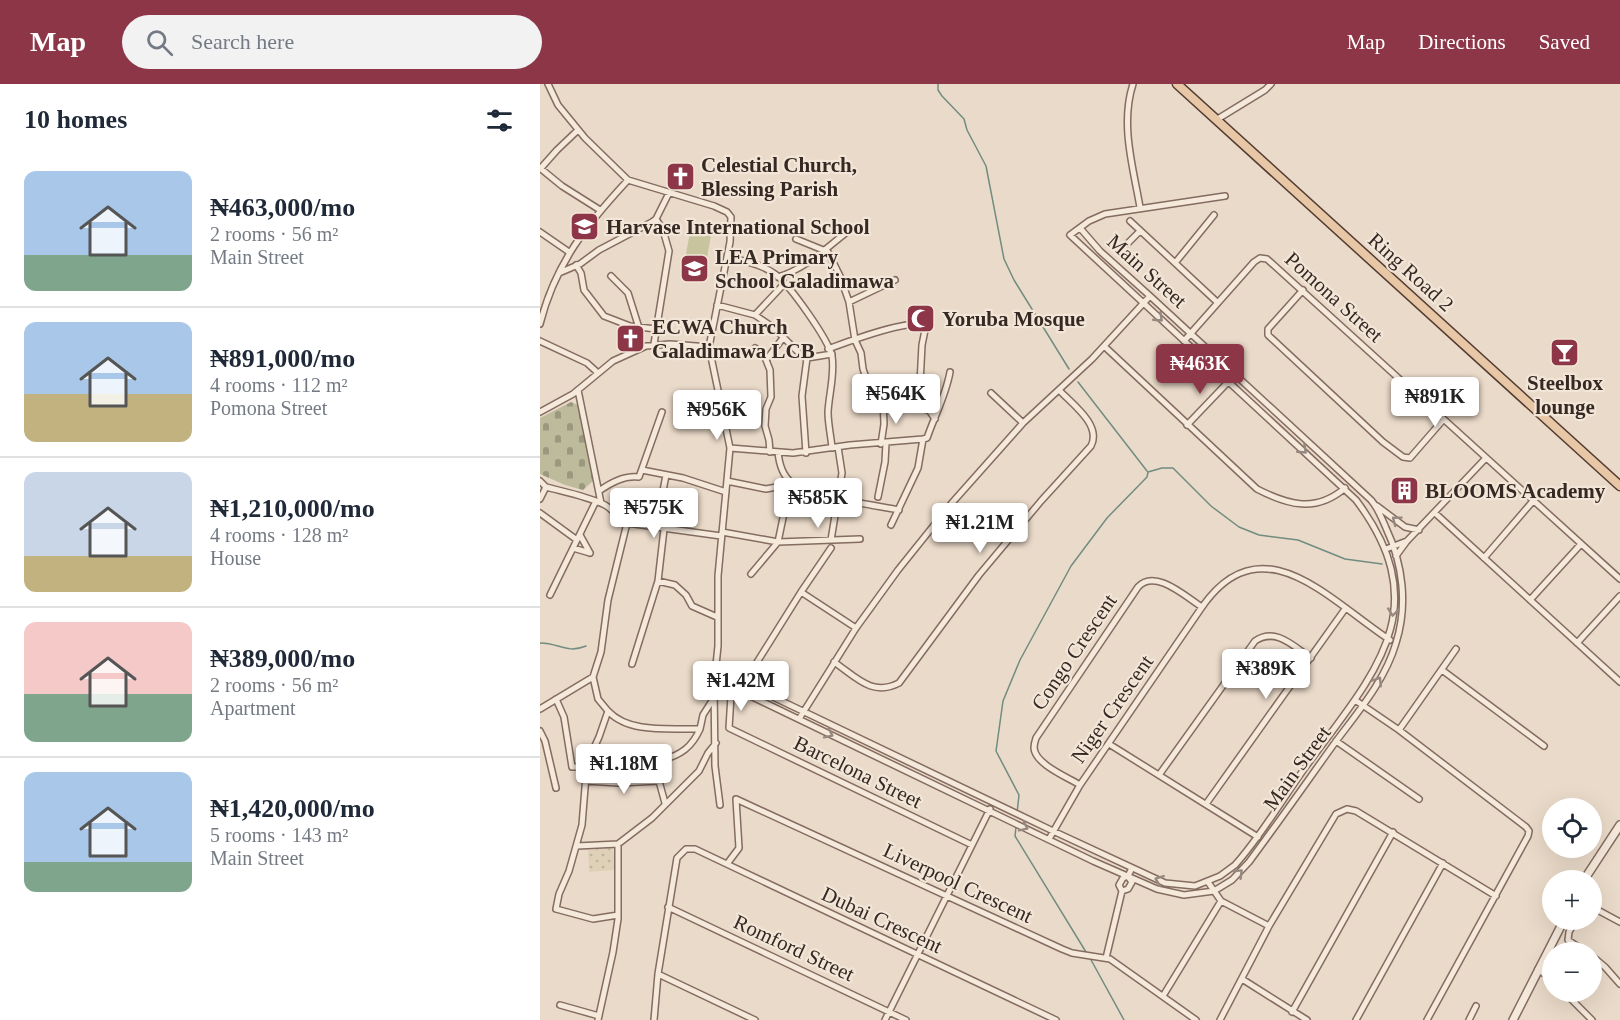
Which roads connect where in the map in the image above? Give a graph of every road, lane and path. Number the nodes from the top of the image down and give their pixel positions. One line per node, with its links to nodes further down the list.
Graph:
1 (548, 84): 6 (street)
2 (1133, 84): 11 (street)
3 (1177, 84): 5 (main road, Ring Road 2)
4 (1271, 84): 5 (street)
5 (1216, 120): 86 (main road, Ring Road 2)
6 (578, 130): 7 (street); 8 (street)
7 (540, 168): 12 (street)
8 (628, 180): 9 (street); 12 (street)
9 (669, 193): 14 (street); 26 (street)
10 (1225, 196): 11 (street)
11 (1140, 207): 16 (street)
12 (600, 210): 24 (street)
13 (1214, 215): 27 (street)
14 (656, 219): 28 (street); 46 (street)
15 (1130, 221): 17 (street)
16 (1080, 228): 23 (street, Main Street); 25 (street, Main Street)
17 (1140, 231): 21 (street); 27 (street)
18 (540, 232): 24 (street)
19 (847, 232): 22 (street)
20 (796, 239): 22 (street)
21 (1127, 244)
22 (824, 250): 32 (street); 39 (street)
23 (1100, 251): 25 (street); 31 (street, Main Street)
24 (569, 252): 29 (street)
25 (1094, 257): 35 (street, Main Street)
26 (727, 258): 32 (street); 42 (street)
27 (1175, 263): 40 (street)
28 (576, 265): 29 (street); 45 (street)
29 (559, 273): 38 (street)
30 (611, 276): 45 (street)
31 (1129, 276): 35 (street); 37 (street, Main Street)
32 (778, 277): 34 (street)
33 (895, 280): 39 (street)
34 (784, 284): 43 (street); 56 (street)
35 (1122, 284): 41 (street, Main Street)
36 (1303, 290): 40 (street, Pomona Street); 69 (street, Pomona Street); 69 (street)
37 (1150, 296): 41 (street); 47 (street, Main Street)
38 (543, 300): 44 (street)
39 (849, 302): 49 (street)
40 (1217, 302): 47 (street, Pomona Street)
41 (1143, 303): 50 (street, Main Street, one-way to 50); 53 (street)
42 (717, 305): 43 (street); 54 (street)
43 (755, 315): 48 (street)
44 (540, 324)
45 (639, 328): 46 (street)
46 (656, 329): 52 (street)
47 (1191, 333): 50 (street, Pomona Street); 61 (street, Main Street)
48 (783, 338): 57 (street); 58 (street)
49 (855, 340): 56 (street); 68 (street); 73 (street)
50 (1184, 340): 62 (street, Main Street)
51 (540, 341): 60 (street)
52 (654, 344): 54 (street); 60 (street)
53 (1104, 346): 64 (street); 71 (street)
54 (709, 347): 74 (street)
55 (755, 348): 58 (street)
56 (830, 352): 57 (street); 75 (street)
57 (807, 358): 78 (street)
58 (766, 360): 76 (street)
59 (950, 372): 68 (street)
60 (598, 373): 63 (street)
61 (1236, 375): 62 (street); 95 (street, Main Street)
62 (1229, 381): 71 (street); 87 (street, Main Street, one-way to 87)
63 (578, 390): 66 (street); 88 (street)
64 (1059, 390): 70 (street); 134 (street)
65 (992, 393): 70 (street)
66 (540, 412)
67 (662, 412): 80 (street)
68 (935, 419): 72 (street)
69 (1443, 420): 79 (street, Pomona Street)
70 (1023, 423): 128 (street)
71 (1187, 425): 87 (street)
72 (923, 440): 73 (street); 96 (street)
73 (884, 444): 75 (street); 94 (street)
74 (730, 448): 76 (street); 83 (street)
75 (835, 448): 78 (street); 90 (street)
76 (770, 452): 77 (street)
77 (778, 453): 78 (street); 84 (street)
78 (806, 453)
79 (1486, 458): 92 (street, Pomona Street); 98 (street)
80 (642, 470): 81 (street); 88 (street)
81 (666, 475): 89 (street); 101 (street)
82 (540, 481): 85 (street)
83 (727, 481): 84 (street); 89 (street)
84 (789, 485): 90 (street); 108 (street)
85 (546, 486): 91 (street); 93 (street)
86 (1620, 486)
87 (1345, 488): 114 (street, Main Street)
88 (599, 491): 93 (street)
89 (726, 492): 104 (street)
90 (838, 497): 94 (street); 107 (street)
91 (540, 499)
92 (1533, 501): 110 (street, Pomona Street); 116 (street)
93 (598, 502): 99 (street); 105 (street)
94 (877, 502): 96 (street)
95 (1375, 505): 103 (street, one-way to 95); 111 (street, Main Street)
96 (899, 510): 100 (street)
97 (540, 513): 105 (street)
98 (1435, 513): 103 (street); 116 (street)
99 (627, 523): 101 (street); 137 (street)
100 (891, 525)
101 (656, 528): 102 (street)
102 (664, 529): 104 (street); 120 (street)
103 (1419, 530): 109 (street)
104 (722, 534): 108 (street); 127 (street)
105 (578, 537): 112 (street); 112 (street)
106 (860, 539): 107 (street)
107 (831, 540): 108 (street)
108 (778, 542): 118 (street)
109 (1407, 542): 111 (street); 115 (street)
110 (1581, 544): 119 (street, Pomona Street); 124 (street)
111 (1393, 545): 114 (street); 115 (street, Main Street)
112 (573, 548): 122 (street)
113 (831, 548): 121 (street)
114 (1386, 549): 117 (street, Main Street)
115 (1397, 556): 117 (street); 131 (street, Main Street)
116 (1484, 558): 124 (street)
117 (1390, 560): 129 (street, Main Street, one-way to 129)
118 (751, 574)
119 (1620, 579)
120 (658, 581): 127 (street); 135 (street)
121 (801, 592): 128 (street); 139 (street)
122 (550, 595)
123 (1620, 596): 130 (street)
124 (1530, 600): 130 (street)
125 (1202, 607): 126 (street, Niger Crescent); 154 (street, Niger Crescent); 160 (street, Congo Crescent)
126 (1345, 609): 129 (street, Niger Crescent); 133 (street)
127 (717, 617): 141 (street)
128 (856, 628): 134 (street)
129 (1388, 639): 131 (street, Niger Crescent); 143 (street, Main Street)
130 (1577, 643): 138 (street)
131 (1396, 644): 144 (street, Main Street, one-way to 131)
132 (1456, 649): 136 (street)
133 (1311, 658): 157 (street); 165 (street)
134 (834, 662): 146 (street)
135 (632, 664)
136 (1442, 670): 151 (street); 155 (street)
137 (593, 677): 142 (street); 147 (street)
138 (1620, 682)
139 (744, 683): 140 (street); 146 (street, Main Street)
140 (738, 690): 148 (street, Main Street); 175 (street, Barcelona Street)
141 (715, 696): 149 (street); 153 (street)
142 (556, 699): 145 (street); 156 (street)
143 (1355, 699): 144 (street); 171 (street, Main Street)
144 (1362, 705): 151 (street); 152 (street, Main Street)
145 (540, 709)
146 (803, 710): 148 (street); 163 (street, Main Street)
147 (608, 711): 149 (street); 156 (street)
148 (799, 719): 167 (street, Main Street, one-way to 167)
149 (700, 729): 159 (street)
150 (540, 730): 161 (street)
151 (1399, 730): 185 (street)
152 (1336, 741): 162 (street); 173 (street, Main Street)
153 (716, 743): 164 (street); 166 (street)
154 (1109, 744): 157 (street); 160 (street, Niger Crescent)
155 (1544, 746)
156 (586, 767): 158 (street)
157 (1159, 775): 165 (street)
158 (585, 781): 159 (street); 176 (street)
159 (658, 781): 164 (street)
160 (1080, 785): 169 (street, Niger Crescent)
161 (556, 788)
162 (1419, 799)
163 (994, 802): 167 (street); 169 (street, Main Street)
164 (665, 804): 174 (street)
165 (1206, 804): 171 (street)
166 (720, 805)
167 (990, 810): 172 (street, Main Street, one-way to 172); 175 (street)
168 (1620, 825): 180 (street)
169 (1053, 831): 172 (street, Niger Crescent); 179 (street, Main Street)
170 (1393, 832): 177 (street); 191 (street); 206 (street)
171 (1257, 836): 173 (street); 182 (street, Main Street)
172 (1049, 839): 181 (street, Main Street)
173 (1264, 842): 183 (street, Main Street, one-way to 173)
174 (618, 844): 176 (street); 189 (street)
175 (972, 845): 184 (street)
176 (577, 846): 189 (street)
177 (1443, 863): 185 (street); 216 (street)
178 (727, 864): 184 (street, Liverpool Crescent); 187 (street, Dubai Crescent); 193 (street, Dubai Crescent)
179 (1132, 868): 181 (street); 182 (street, Main Street, one-way to 179)
180 (1591, 870)
181 (1128, 876): 183 (street, Main Street); 194 (street)
182 (1208, 882): 183 (street)
183 (1214, 891): 186 (street)
184 (946, 896): 193 (street); 194 (street, Liverpool Crescent)
185 (1496, 896): 217 (street)
186 (1221, 901): 191 (street); 201 (street)
187 (668, 907): 198 (street); 205 (street, Romford Street)
188 (1602, 912): 190 (street)
189 (618, 915): 207 (street)
190 (1620, 922)
191 (1269, 926): 199 (street)
192 (1559, 930): 196 (street)
193 (917, 954): 205 (street); 208 (street, Dubai Crescent)
194 (1106, 958): 201 (street, Liverpool Crescent)
195 (1602, 964): 200 (street)
196 (1538, 969): 197 (street); 219 (street)
197 (1542, 972)
198 (658, 974): 209 (street); 210 (street)
199 (1242, 979): 206 (street); 214 (street)
200 (1620, 984)
201 (1163, 996): 213 (street, Liverpool Crescent)
202 (1574, 1002): 220 (street)
203 (560, 1005): 207 (street)
204 (1476, 1006): 218 (street)
205 (889, 1012): 211 (street); 212 (street, Romford Street)
206 (1292, 1012): 215 (street)
207 (598, 1018)
208 (1052, 1019)
209 (654, 1020)
210 (755, 1020)
211 (885, 1020)
212 (906, 1020)
213 (1196, 1020)
214 (1220, 1020)
215 (1307, 1020)
216 (1356, 1020)
217 (1427, 1020)
218 (1469, 1020)
219 (1513, 1020)
220 (1592, 1020)

